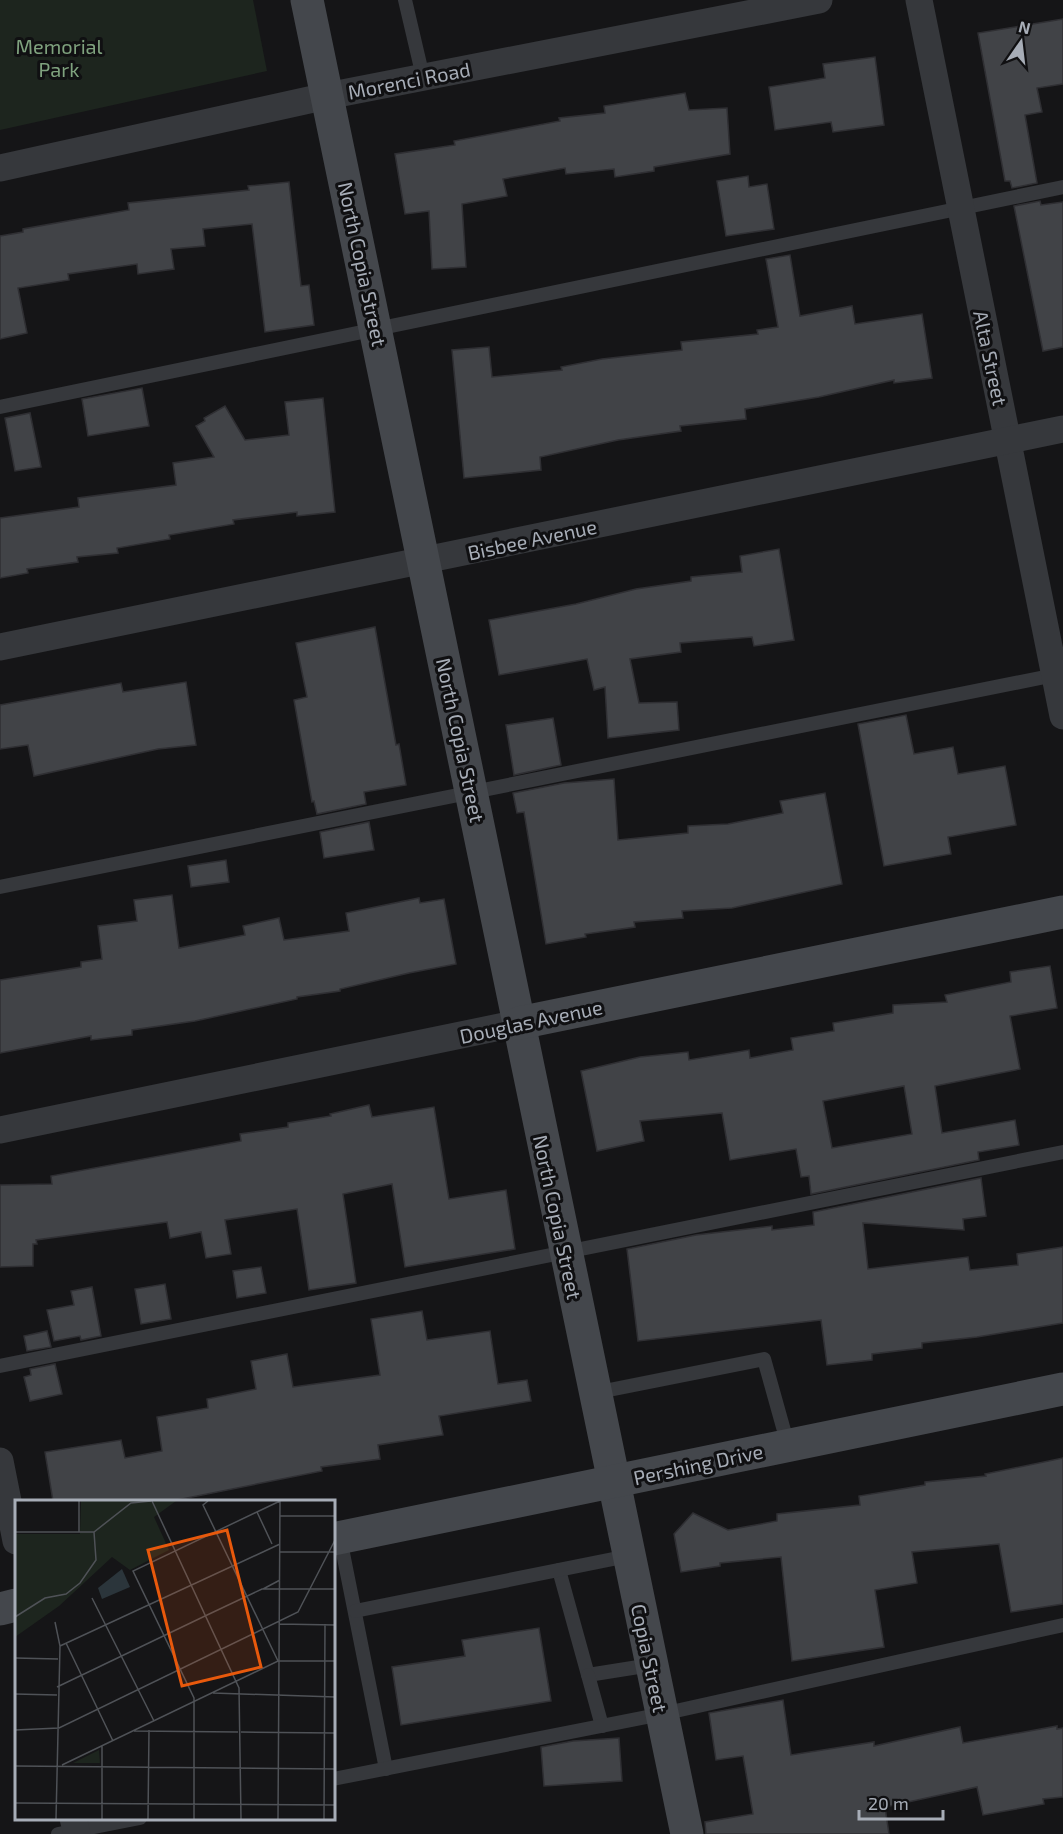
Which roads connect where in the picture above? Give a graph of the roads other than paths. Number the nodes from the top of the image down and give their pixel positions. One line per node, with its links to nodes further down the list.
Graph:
1 (307, 0): 6 (main road, North Copia Street)
2 (405, 0): 5 (lane)
3 (819, 0): 5 (street, Morenci Road)
4 (919, 0): 9 (street, Alta Street)
5 (423, 77): 6 (street, Morenci Road)
6 (327, 96): 7 (street, Morenci Road); 10 (main road, North Copia Street)
7 (0, 168)
8 (1063, 187): 9 (lane)
9 (961, 209): 10 (lane); 13 (street, Alta Street)
10 (376, 329): 11 (lane); 14 (main road, North Copia Street)
11 (0, 407)
12 (1063, 429): 13 (street, Bisbee Avenue)
13 (1008, 441): 14 (street, Bisbee Avenue); 16 (street, Alta Street)
14 (424, 562): 15 (street, Bisbee Avenue); 18 (main road, North Copia Street)
15 (0, 647)
16 (1059, 674): 17 (street, Alta Street); 18 (lane)
17 (1063, 716)
18 (471, 792): 19 (lane); 21 (main road, North Copia Street)
19 (0, 887)
20 (1063, 912): 21 (main road, Douglas Avenue)
21 (519, 1023): 22 (street, Douglas Avenue); 24 (main road, North Copia Street)
22 (0, 1130)
23 (1063, 1152): 24 (lane)
24 (565, 1252): 25 (lane); 27 (main road, North Copia Street)
25 (0, 1366)
26 (1063, 1389): 28 (main road, Pershing Drive)
27 (594, 1393): 28 (lane); 30 (main road, North Copia Street)
28 (788, 1445): 30 (main road, Pershing Drive)
29 (0, 1461): 31 (street)
30 (612, 1481): 32 (main road, Pershing Drive); 33 (main road, Copia Street)
31 (15, 1536)
32 (337, 1539): 37 (lane)
33 (628, 1556): 34 (lane); 39 (main road, Copia Street)
34 (559, 1570): 37 (lane); 40 (lane)
35 (15, 1605): 36 (main road)
36 (0, 1609)
37 (355, 1611): 43 (lane)
38 (1063, 1625): 41 (lane)
39 (651, 1665): 40 (lane); 41 (main road, Copia Street)
40 (588, 1675): 42 (lane)
41 (662, 1714): 42 (lane); 47 (main road, Copia Street)
42 (602, 1726): 43 (lane)
43 (386, 1769): 44 (lane)
44 (334, 1779)
45 (134, 1819): 46 (lane)
46 (71, 1829)
47 (687, 1834)

